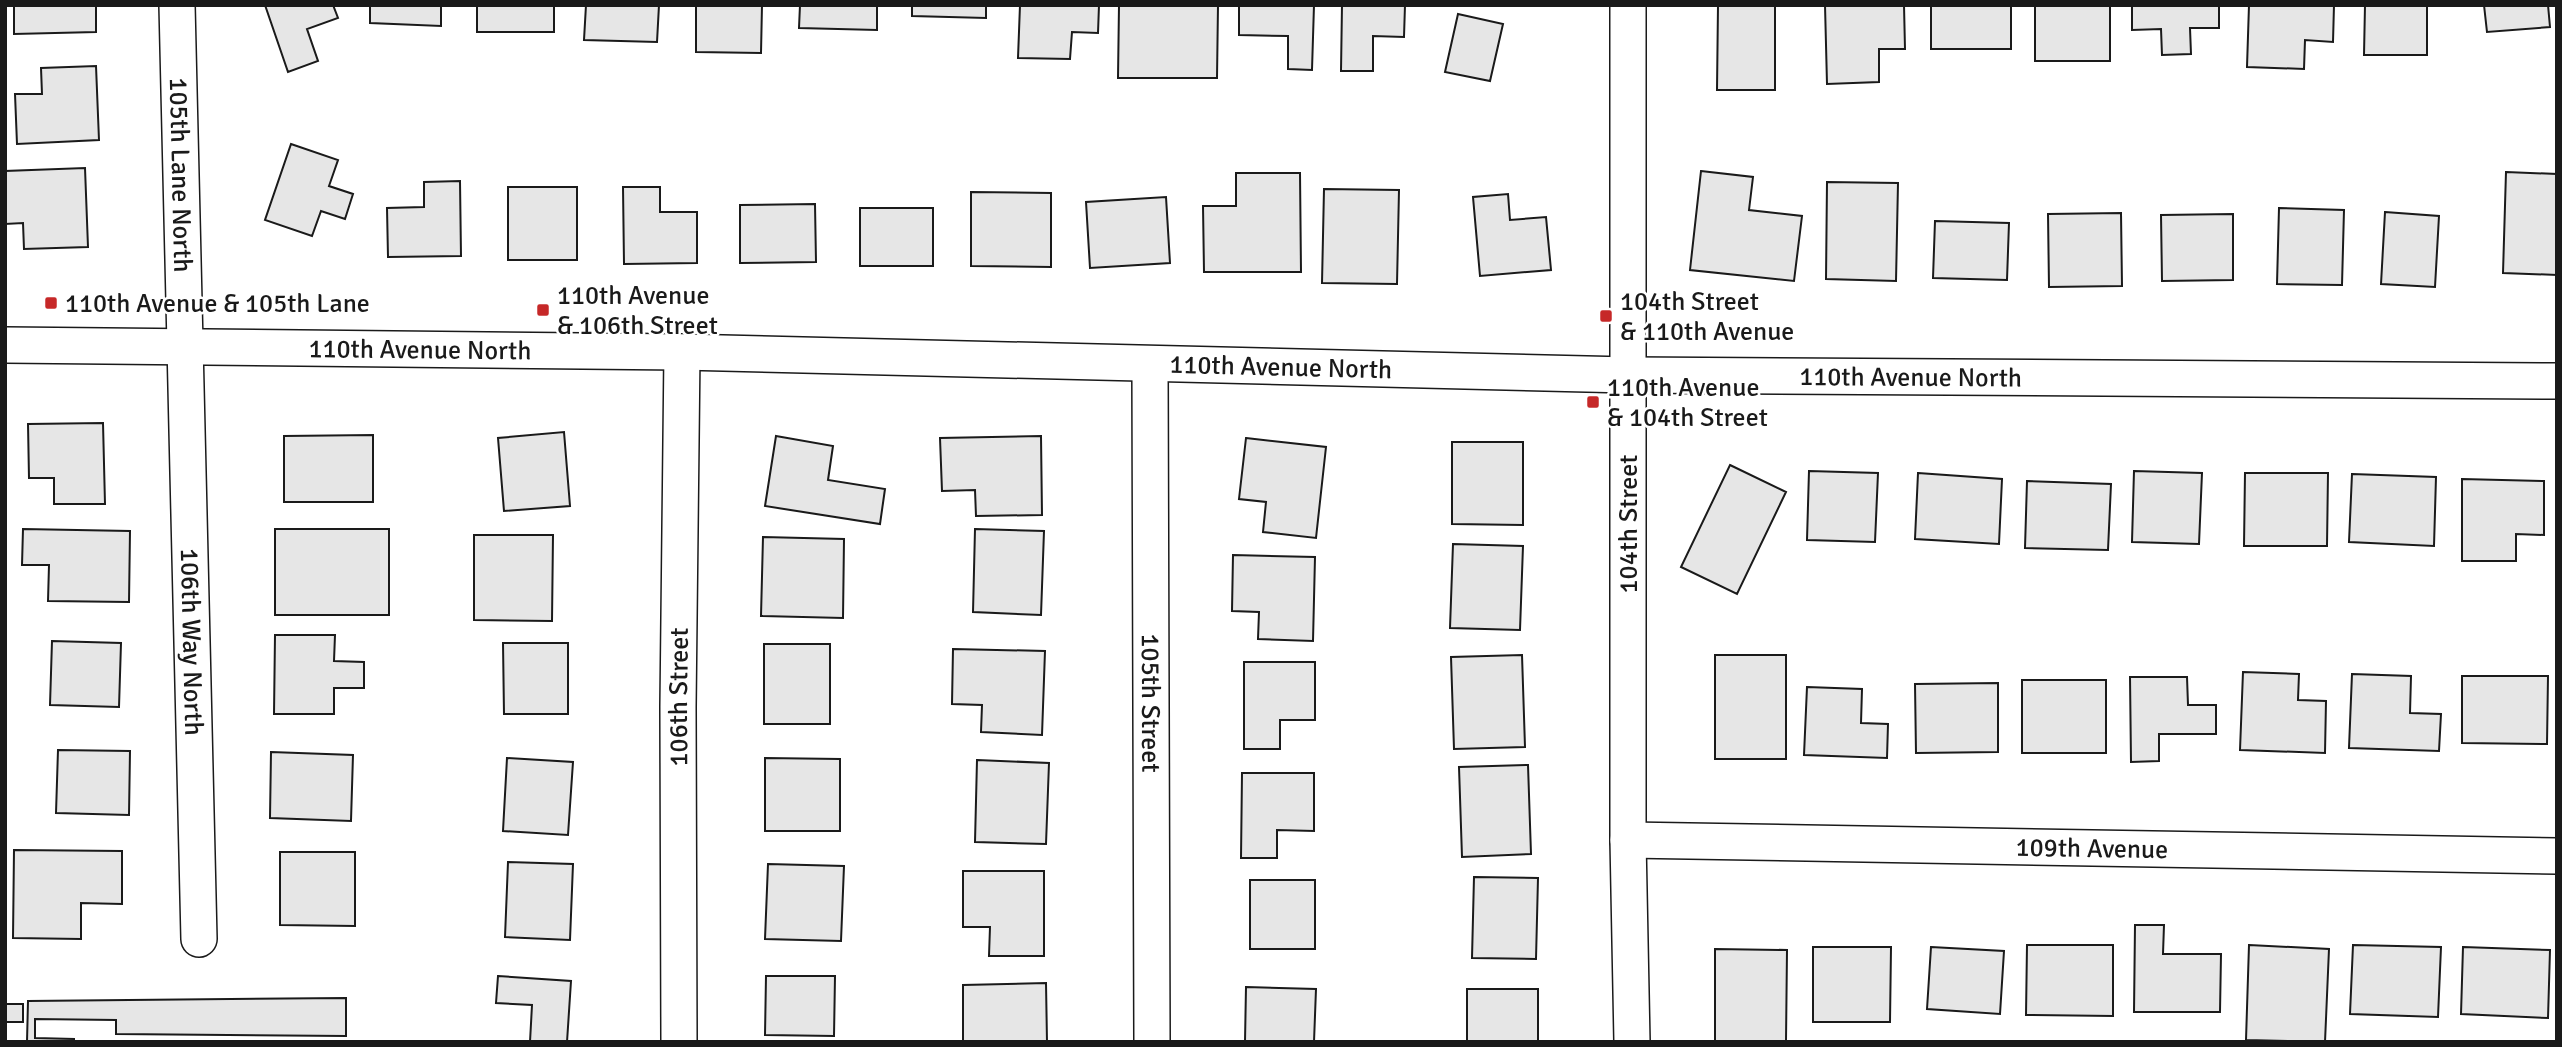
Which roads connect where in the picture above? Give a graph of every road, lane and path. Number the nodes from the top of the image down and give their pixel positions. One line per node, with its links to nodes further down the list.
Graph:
1 (177, 5): 4 (street, 105th Lane North)
2 (1628, 5): 7 (street, 104th Street)
3 (5, 345): 4 (street, 110th Avenue North)
4 (187, 345): 5 (street, 110th Avenue North); 11 (street, 106th Way North)
5 (682, 352): 6 (street, 110th Avenue North); 12 (street, 106th Street)
6 (1150, 365): 7 (street, 110th Avenue North); 13 (street, 105th Street)
7 (1628, 375): 8 (street, 110th Avenue North); 9 (street, 104th Street)
8 (2557, 381)
9 (1628, 841): 10 (street, 109th Avenue); 14 (street, 104th Street)
10 (2557, 856)
11 (199, 939)
12 (679, 1042)
13 (1152, 1042)
14 (1632, 1042)

